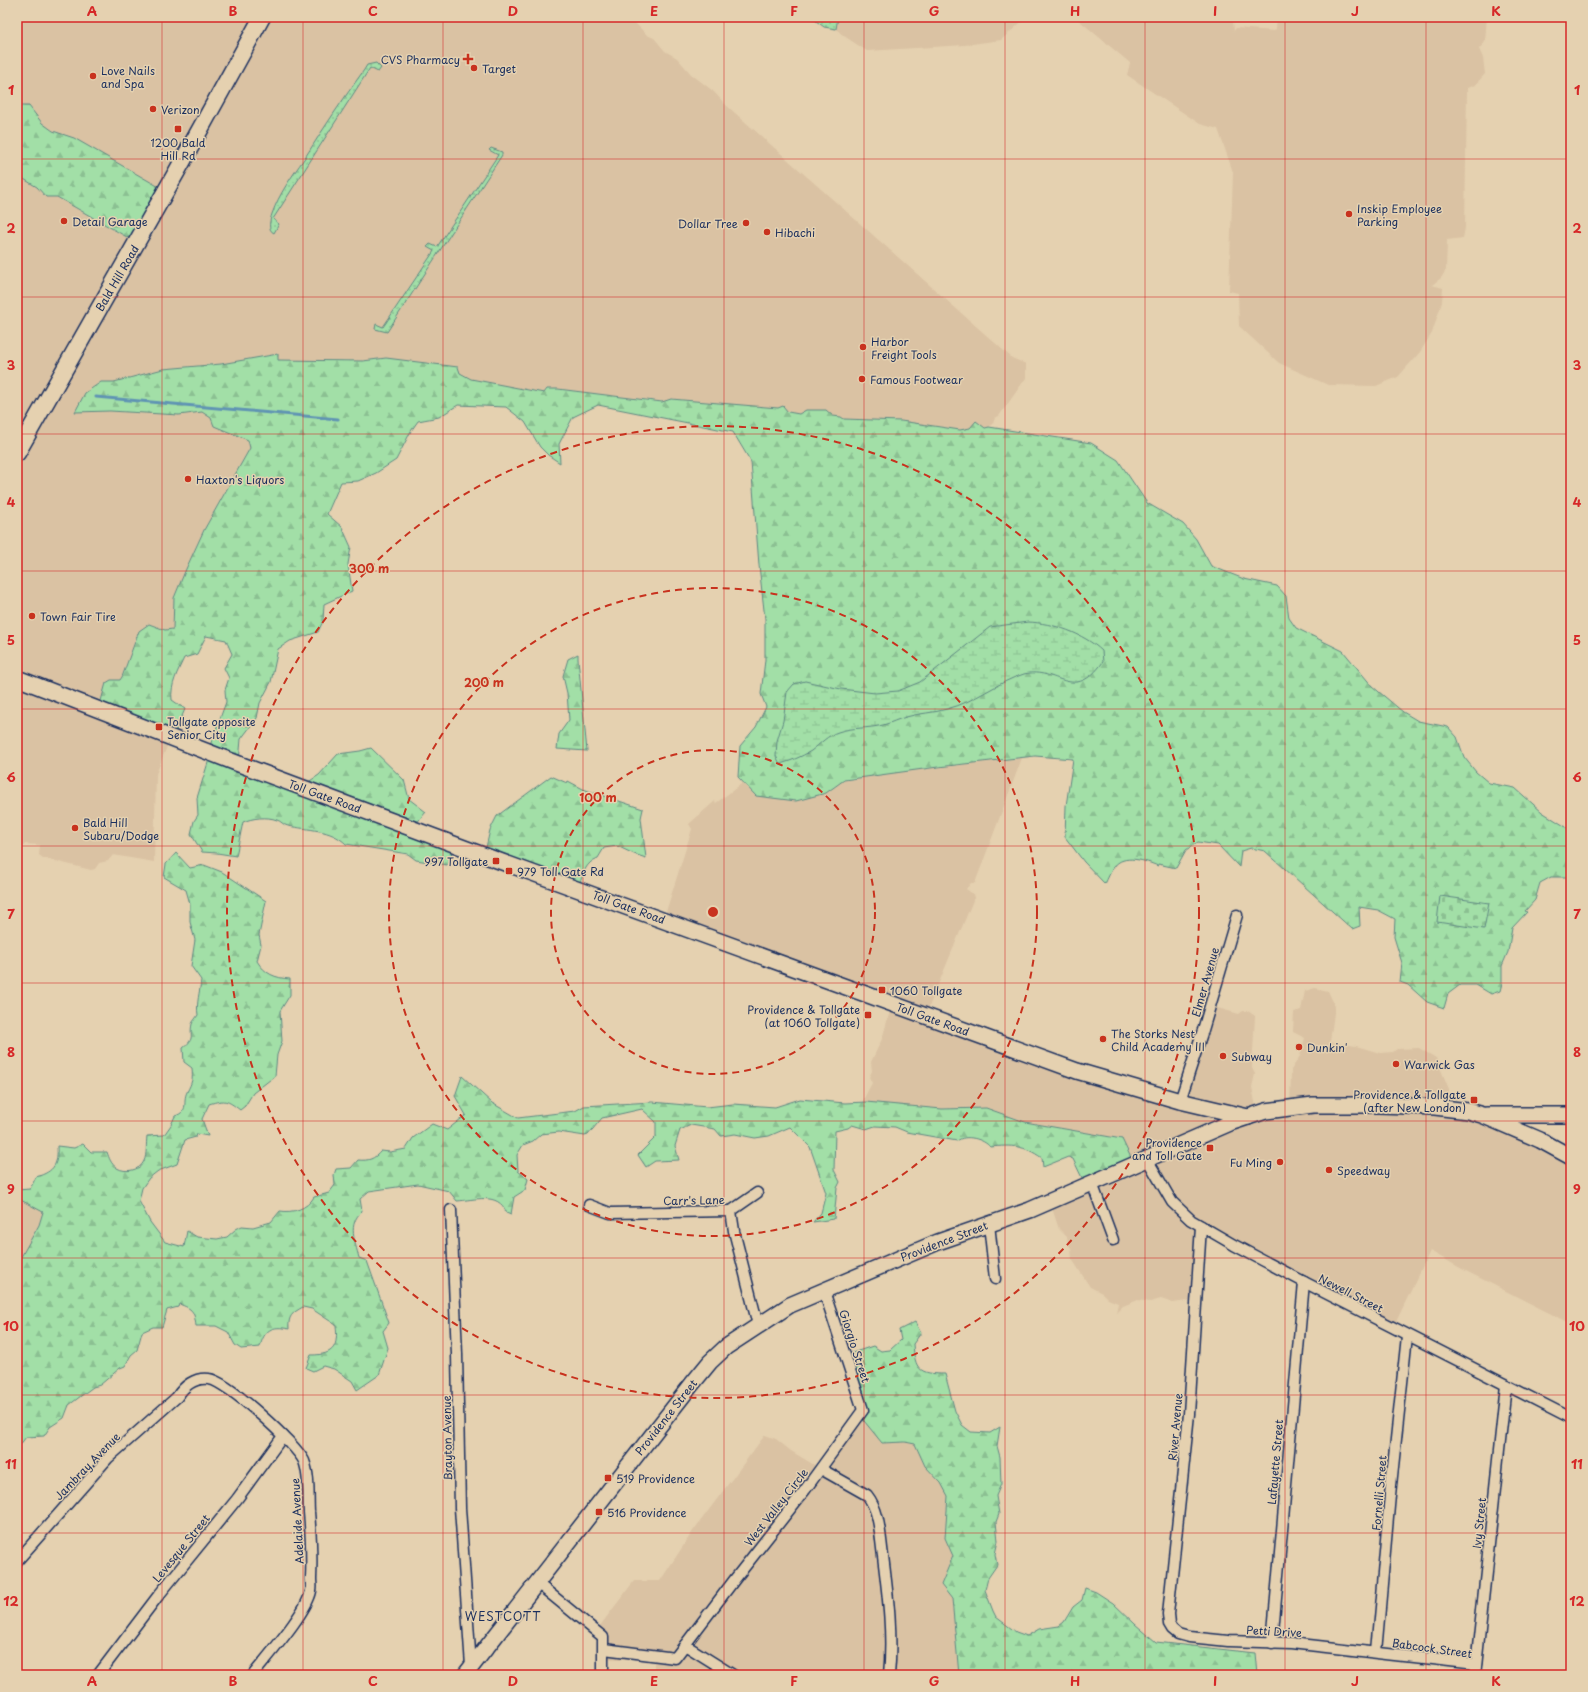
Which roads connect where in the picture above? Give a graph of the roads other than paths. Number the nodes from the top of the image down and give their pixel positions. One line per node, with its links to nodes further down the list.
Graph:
1 (262, 17): 2 (main road, Bald Hill Road)
2 (17, 453)
3 (17, 678): 5 (main road, Toll Gate Road)
4 (1237, 915): 5 (street, Elmer Avenue)
5 (1180, 1101): 8 (main road, Toll Gate Road)
6 (1482, 1115): 7 (main road); 8 (main road, Providence Street); 9 (main road, Providence Street)
7 (1571, 1115)
8 (1248, 1117): 10 (main road, Providence Street)
9 (1571, 1157)
10 (1147, 1159): 11 (main road, Providence Street); 17 (street, Newell Street)
11 (1092, 1183): 16 (main road, Providence Street); 18 (street)
12 (757, 1193): 15 (street)
13 (588, 1205): 15 (street, Carr's Lane)
14 (451, 1210): 37 (street, Brayton Avenue)
15 (731, 1211): 22 (street, Carr's Lane)
16 (989, 1224): 19 (street); 21 (main road, Providence Street)
17 (1201, 1226): 20 (street, Newell Street); 31 (street, River Avenue)
18 (1113, 1240)
19 (995, 1279)
20 (1304, 1282): 23 (street, Newell Street); 32 (street, Lafayette Street)
21 (824, 1291): 22 (main road, Providence Street); 28 (street, Giorgio Street)
22 (758, 1325): 30 (main road, Providence Street)
23 (1407, 1336): 25 (street, Newell Street); 35 (street, Fornelli Street)
24 (199, 1380): 27 (street, Adelaide Avenue); 29 (street, Jambray Avenue)
25 (1506, 1385): 26 (street, Newell Street); 36 (street, Ivy Street)
26 (1571, 1418)
27 (283, 1436): 38 (street, Levesque Street); 39 (street, Adelaide Avenue)
28 (821, 1469): 33 (street, West Valley Circle); 42 (street, West Valley Circle)
29 (17, 1560)
30 (536, 1582): 34 (street); 37 (main road, Providence Street)
31 (1172, 1629): 32 (street, Petti Drive)
32 (1272, 1643): 35 (street, Petti Drive)
33 (685, 1645): 34 (street, West Valley Circle); 41 (street)
34 (604, 1650): 40 (street)
35 (1376, 1652): 36 (street, Babcock Street)
36 (1476, 1664): 43 (street, Babcock Street)
37 (468, 1671)
38 (98, 1675)
39 (253, 1675)
40 (604, 1675)
41 (733, 1675)
42 (889, 1675)
43 (1475, 1675)

